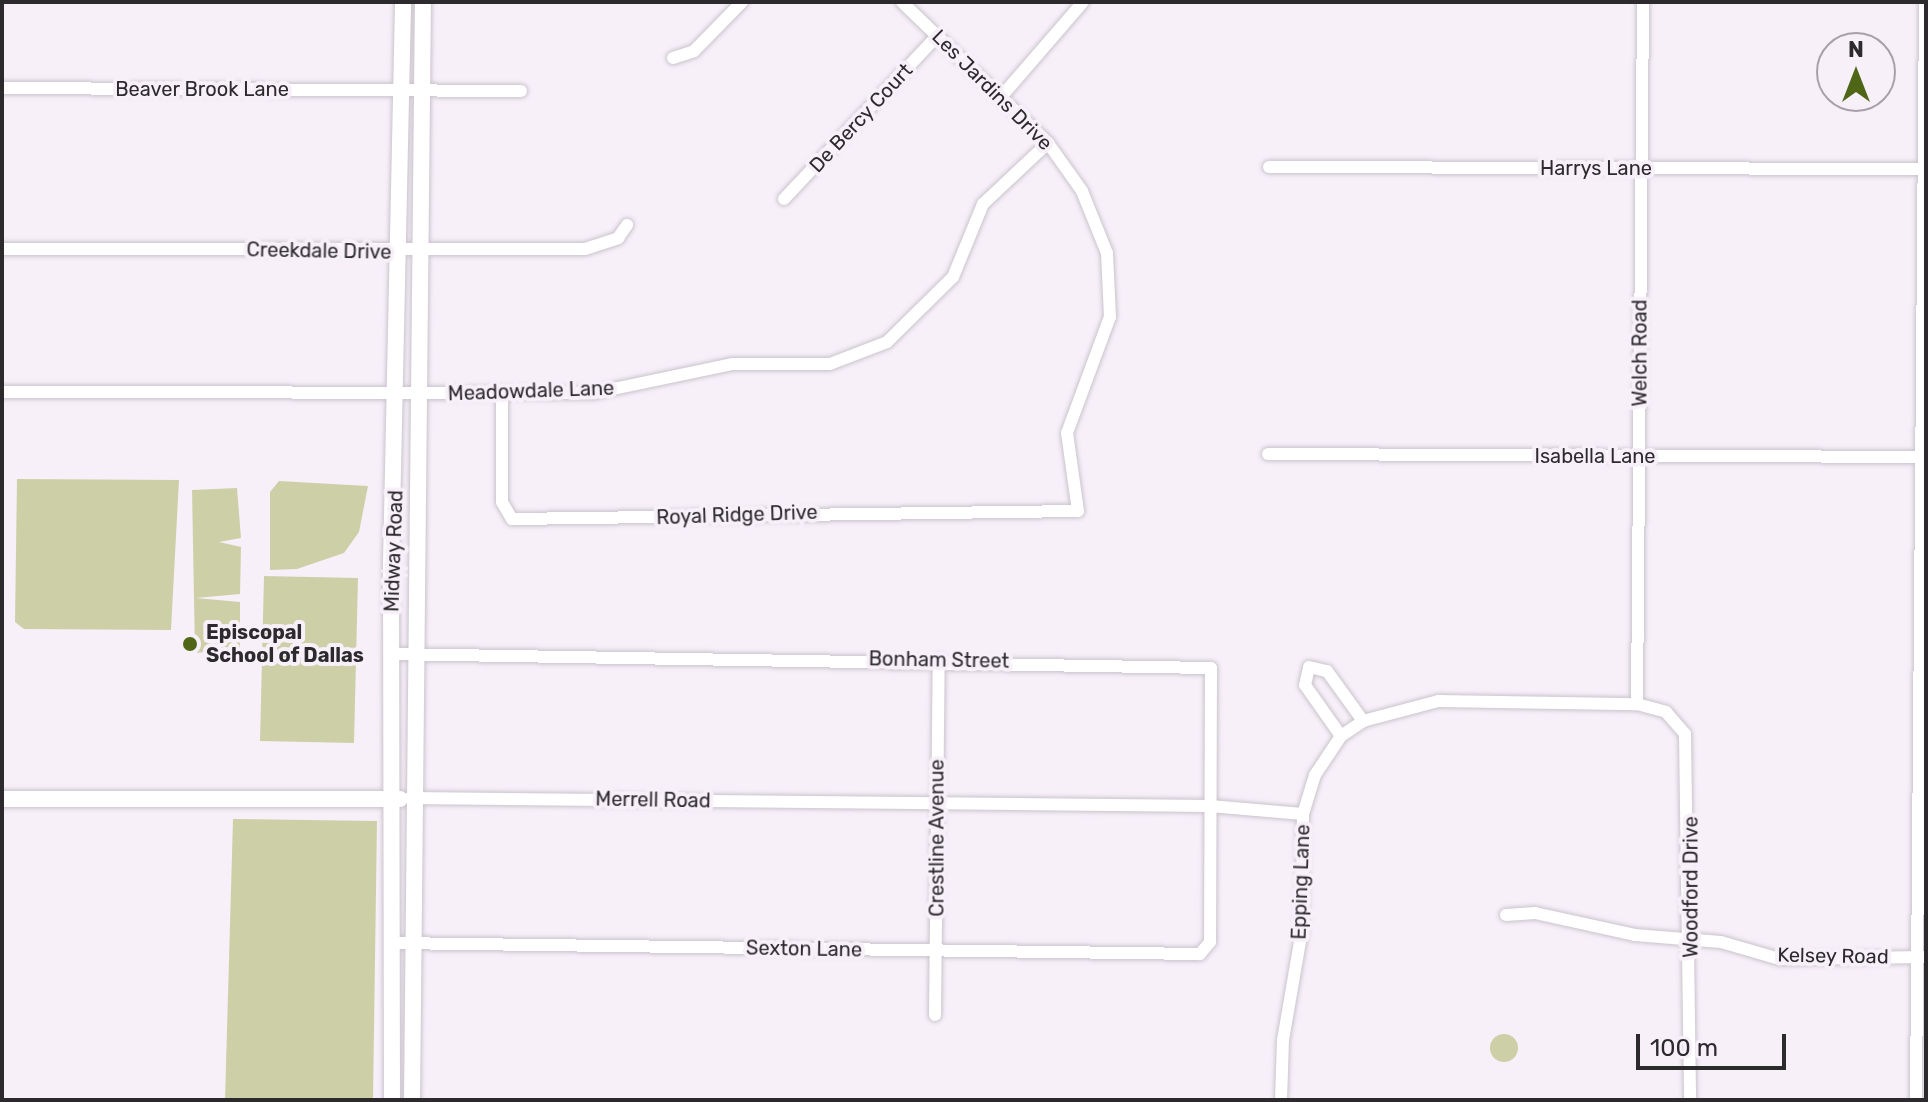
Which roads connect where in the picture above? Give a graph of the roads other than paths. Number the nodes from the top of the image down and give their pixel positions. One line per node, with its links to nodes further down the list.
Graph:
1 (403, 2): 12 (main road, Midway Road)
2 (423, 2): 11 (main road, Midway Road)
3 (742, 2): 9 (street)
4 (902, 2): 8 (street, Les Jardins Drive)
5 (1083, 2): 14 (street)
6 (1643, 2): 17 (street, Welch Road)
7 (1925, 2): 18 (street)
8 (937, 36): 14 (street, Les Jardins Drive); 19 (street, De Bercy Court)
9 (673, 58)
10 (2, 88): 12 (street, Beaver Brook Lane)
11 (422, 90): 12 (street, Beaver Brook Lane); 13 (street, Beaver Brook Lane); 23 (main road, Midway Road)
12 (402, 91): 22 (main road, Midway Road)
13 (521, 91)
14 (1001, 97): 15 (street, Les Jardins Drive)
15 (1048, 143): 28 (street, Meadowdale Lane); 32 (street, Les Jardins Drive)
16 (1269, 167): 17 (street, Harrys Lane)
17 (1642, 168): 18 (street, Harrys Lane); 30 (street, Welch Road)
18 (1923, 169): 24 (street)
19 (784, 199)
20 (627, 225): 23 (street, Creekdale Drive)
21 (2, 249): 22 (street, Creekdale Drive)
22 (400, 252): 23 (street, Creekdale Drive); 26 (main road, Midway Road)
23 (420, 252): 27 (main road, Midway Road)
24 (1924, 273): 31 (street)
25 (2, 392): 26 (street, Meadowdale Lane)
26 (398, 393): 27 (street, Meadowdale Lane); 33 (main road, Midway Road)
27 (419, 394): 28 (street, Meadowdale Lane); 34 (main road, Midway Road)
28 (502, 395): 32 (street, Royal Ridge Drive)
29 (1268, 454): 30 (street, Isabella Lane)
30 (1640, 456): 31 (street, Isabella Lane); 37 (street, Welch Road)
31 (1922, 457): 36 (street)
32 (1081, 501)
33 (391, 654): 34 (street, Bonham Street); 42 (main road, Midway Road)
34 (412, 654): 35 (street, Bonham Street); 40 (main road, Midway Road)
35 (939, 660): 43 (street, Crestline Avenue); 44 (street, Bonham Street)
36 (1923, 666): 52 (street)
37 (1637, 704): 38 (street, Epping Lane); 47 (street, Woodford Drive)
38 (1363, 721): 39 (street, Epping Lane); 39 (street)
39 (1341, 736): 45 (street, Epping Lane)
40 (410, 798): 42 (main road, Merrell Road); 43 (street, Merrell Road); 50 (main road, Midway Road)
41 (2, 799): 42 (main road, Merrell Road)
42 (392, 799): 49 (main road, Midway Road)
43 (936, 803): 44 (street, Merrell Road); 51 (street, Crestline Avenue)
44 (1210, 806): 45 (street, Merrell Road); 48 (street, Bonham Street)
45 (1303, 814): 58 (street, Epping Lane)
46 (1506, 915): 47 (street, Kelsey Road)
47 (1692, 939): 52 (street, Kelsey Road); 59 (street, Woodford Drive)
48 (1210, 942): 51 (street, Sexton Lane)
49 (393, 943): 50 (street, Sexton Lane); 54 (main road, Midway Road)
50 (413, 944): 51 (street, Sexton Lane); 55 (main road, Midway Road)
51 (936, 950): 53 (street, Crestline Avenue)
52 (1922, 957): 60 (street)
53 (935, 1015)
54 (392, 1070): 55 (main road); 56 (main road, Midway Road)
55 (412, 1071): 57 (main road, Midway Road)
56 (392, 1100)
57 (412, 1100)
58 (1281, 1100)
59 (1690, 1100)
60 (1916, 1100)

